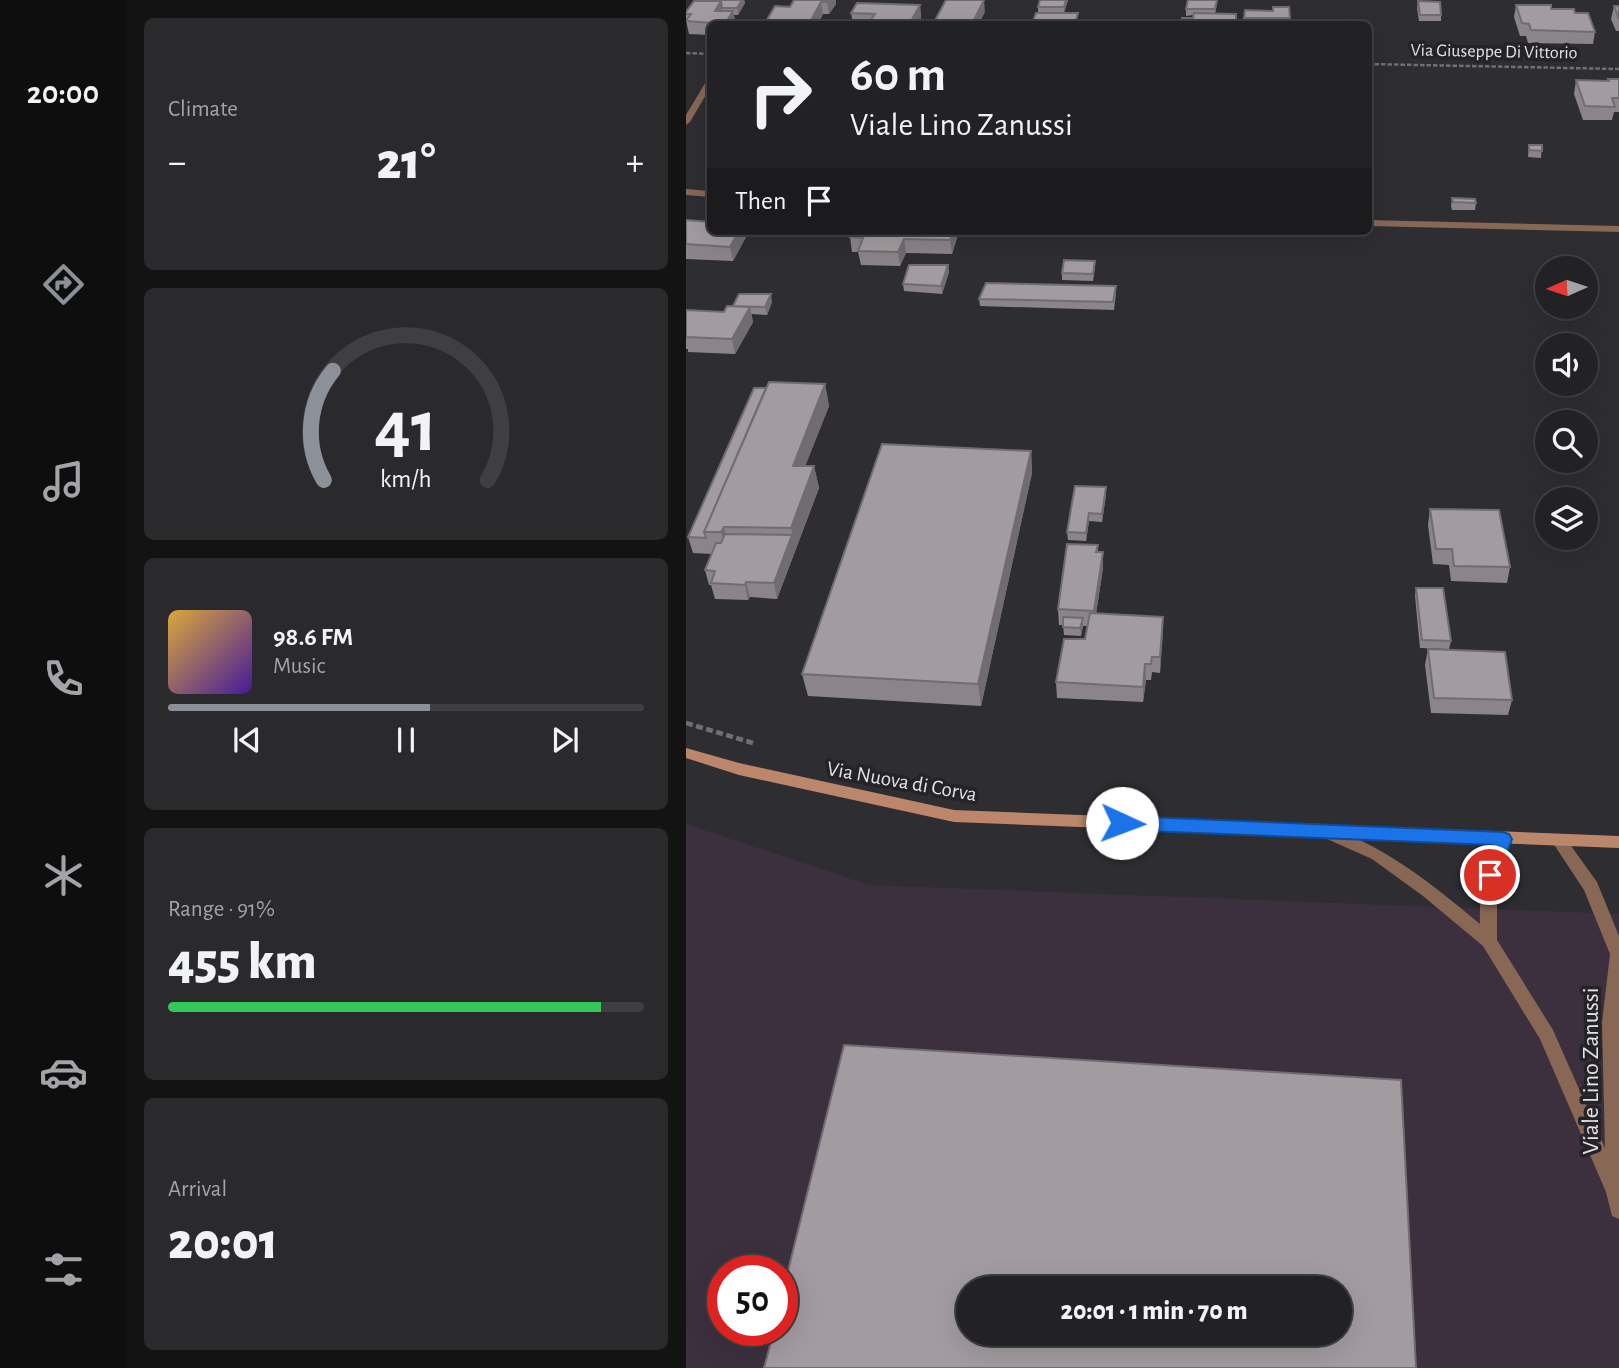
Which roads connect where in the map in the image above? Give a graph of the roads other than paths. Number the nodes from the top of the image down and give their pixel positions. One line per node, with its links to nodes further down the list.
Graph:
1 (707, 87): 2 (street)
2 (686, 122)
3 (686, 192): 4 (street)
4 (707, 194)
5 (1372, 223): 6 (street)
6 (1619, 229)
7 (686, 753): 8 (main road, Via Nuova di Corva)
8 (1323, 831): 9 (main road, Via Nuova di Corva); 12 (street, Viale Lino Zanussi)
9 (1503, 839): 10 (main road, Via Nuova di Corva); 12 (street, Viale Lino Zanussi)
10 (1559, 840): 11 (main road, Via Nuova di Corva); 13 (street, Viale Lino Zanussi)
11 (1619, 842)
12 (1489, 942): 14 (street, Viale Lino Zanussi)
13 (1618, 949): 14 (street, Viale Lino Zanussi)
14 (1617, 1201)

